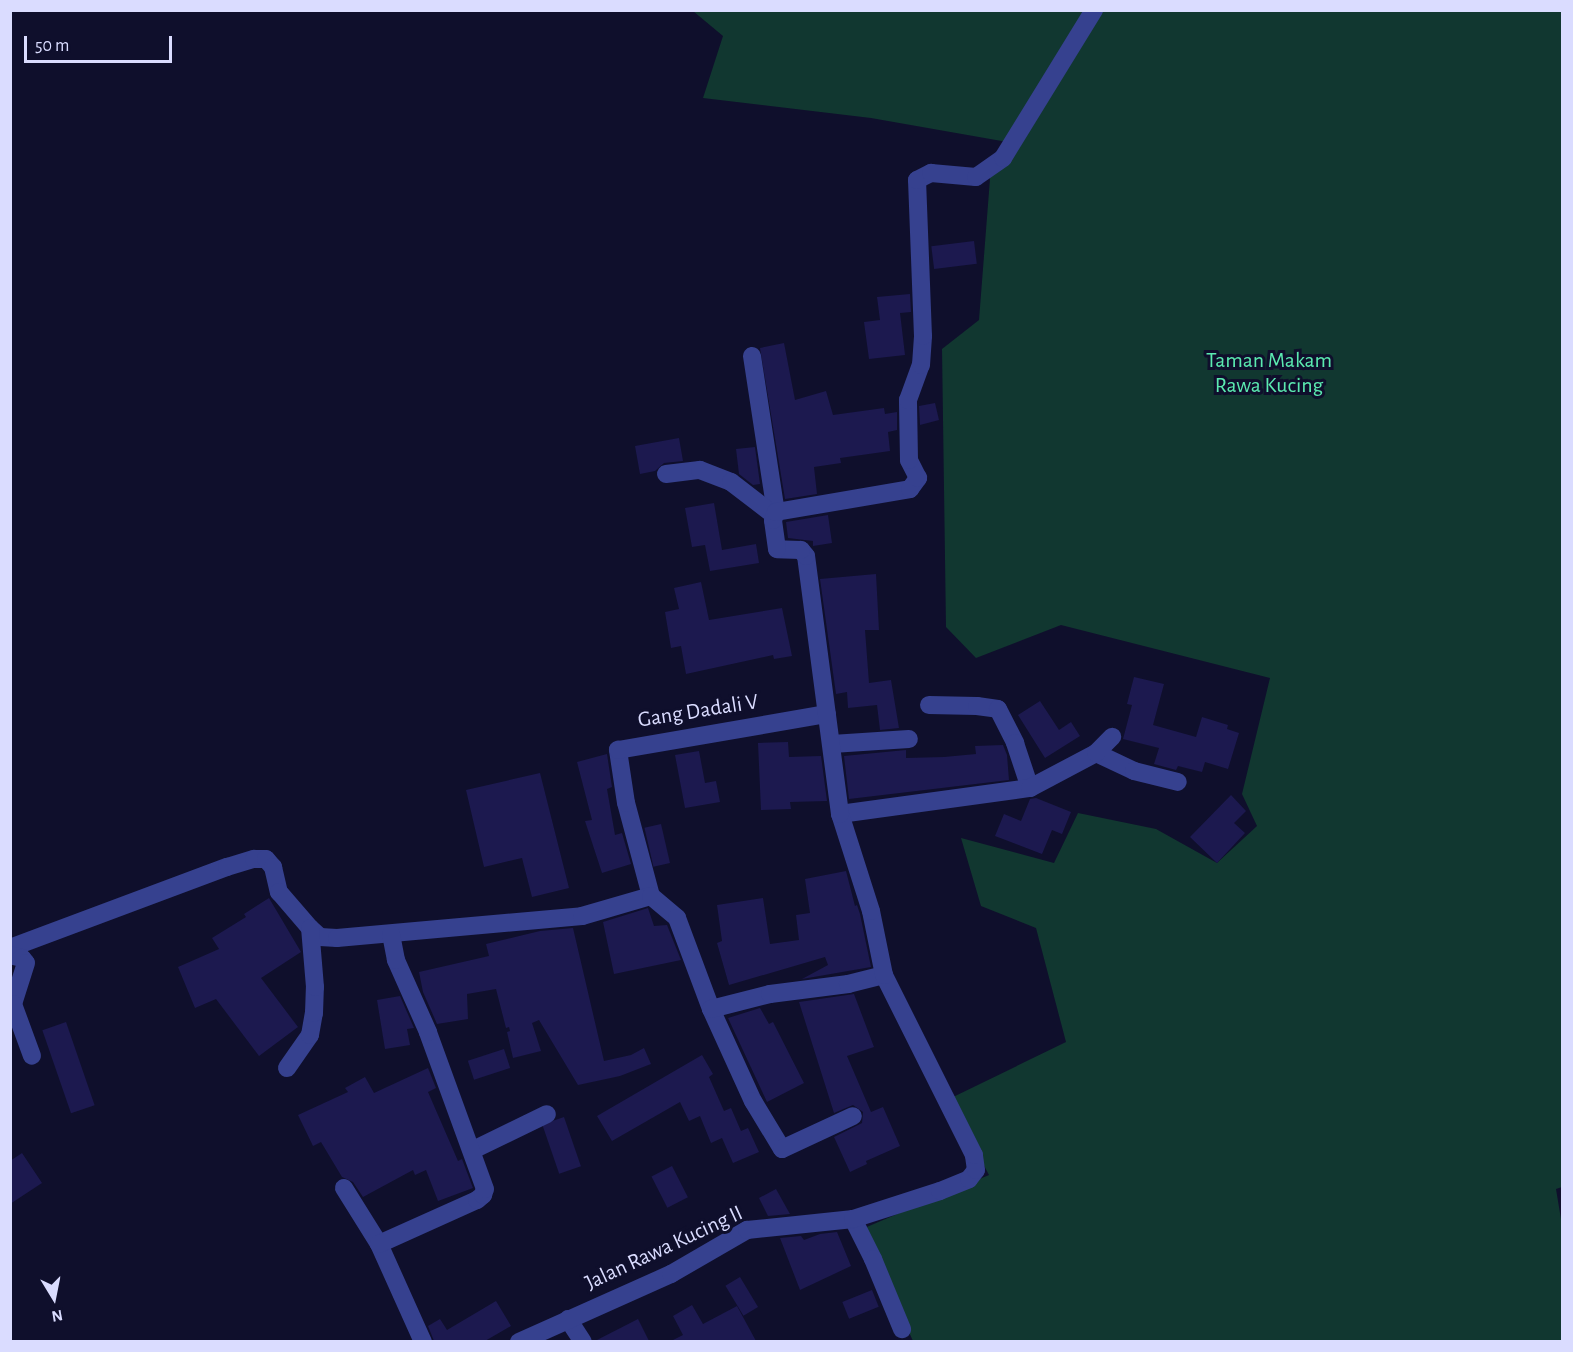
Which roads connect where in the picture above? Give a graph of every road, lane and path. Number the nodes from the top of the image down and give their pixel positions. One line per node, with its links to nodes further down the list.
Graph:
1 (1094, 10): 4 (street)
2 (752, 356): 4 (street)
3 (666, 474): 4 (street)
4 (775, 514): 6 (street, Jalan Rawa Kucing II)
5 (929, 705): 12 (street)
6 (827, 714): 9 (street, Jalan Rawa Kucing II); 14 (street, Gang Dadali V)
7 (1112, 737): 10 (street)
8 (909, 739): 9 (street)
9 (832, 744): 13 (street, Jalan Rawa Kucing II)
10 (1096, 753): 11 (street); 12 (street)
11 (1178, 782)
12 (1030, 789): 13 (street)
13 (840, 814): 19 (street, Jalan Rawa Kucing II)
14 (651, 896): 16 (street); 20 (street)
15 (310, 928): 16 (street); 17 (street); 22 (street)
16 (391, 934): 25 (street)
17 (10, 948)
18 (10, 955): 21 (street)
19 (884, 975): 20 (street); 27 (street, Jalan Rawa Kucing II)
20 (711, 1009): 24 (street)
21 (32, 1056)
22 (287, 1068)
23 (547, 1114): 25 (street)
24 (853, 1116)
25 (473, 1150): 28 (street)
26 (344, 1188): 28 (street)
27 (853, 1219): 29 (street, Jalan Rawa Kucing II); 30 (street)
28 (380, 1244): 31 (street)
29 (568, 1319): 32 (street, Jalan Rawa Kucing II); 33 (street)
30 (902, 1329)
31 (423, 1341)
32 (519, 1341)
33 (582, 1341)

